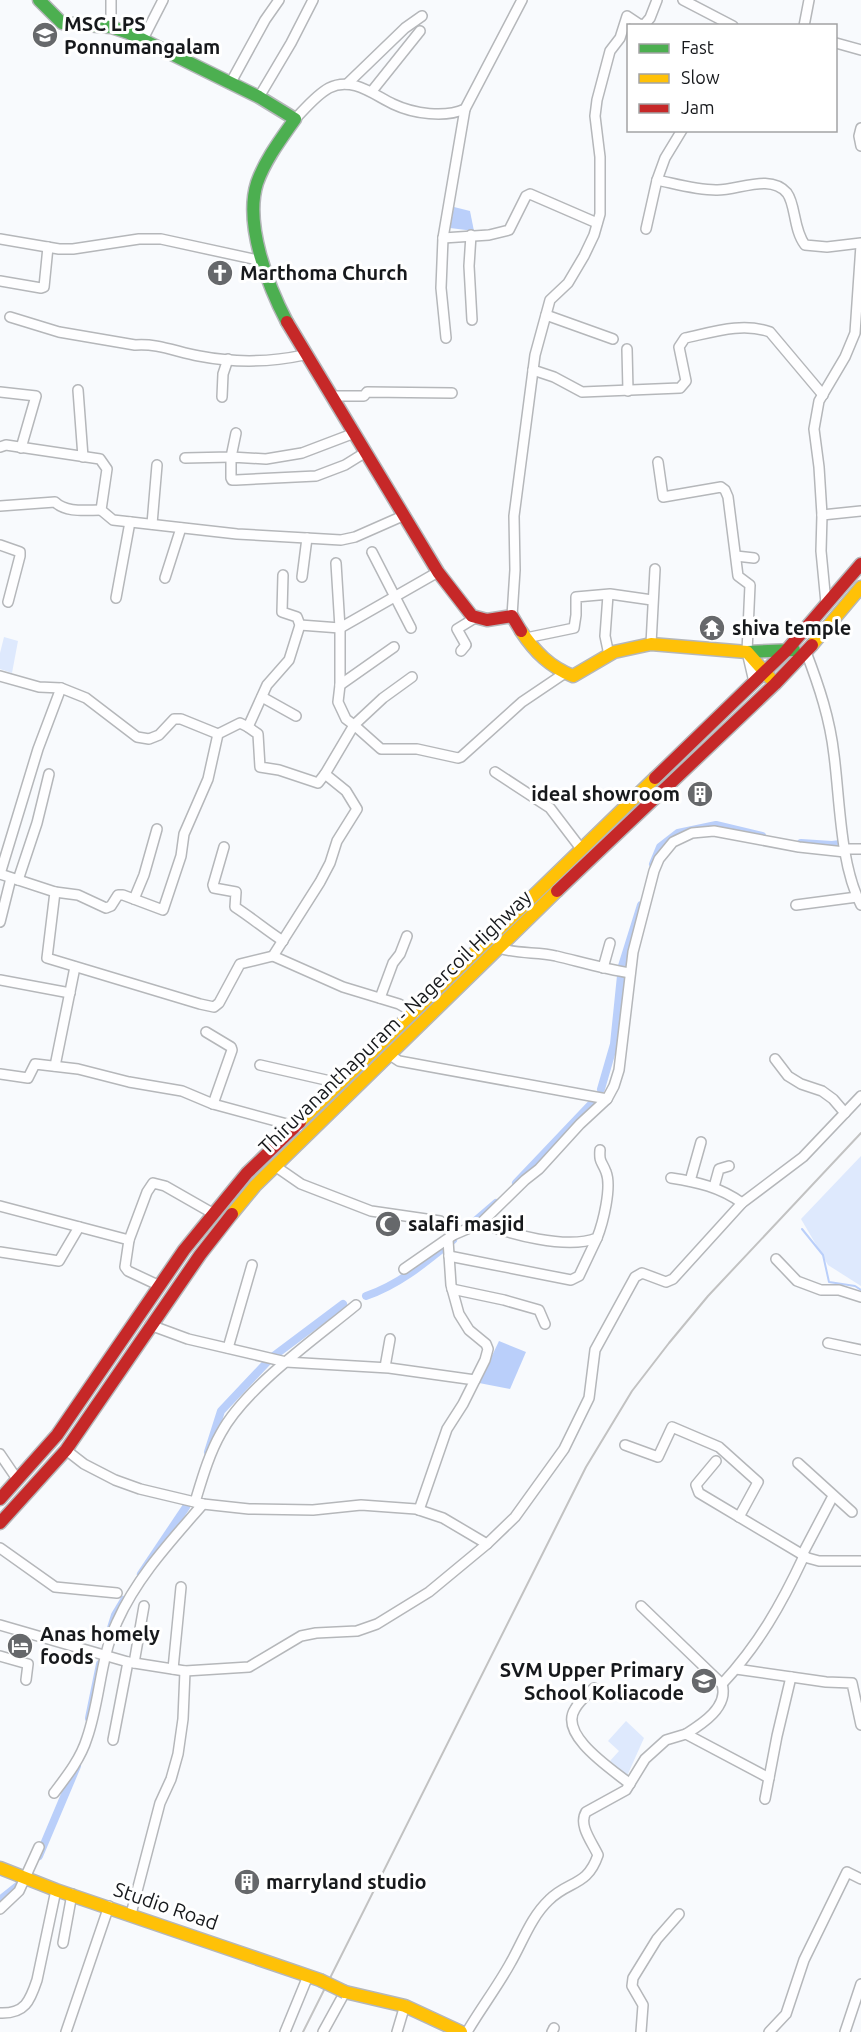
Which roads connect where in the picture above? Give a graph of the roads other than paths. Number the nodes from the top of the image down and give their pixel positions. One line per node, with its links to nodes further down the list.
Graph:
1 (39, 0): 17 (main road)
2 (111, 0): 17 (street)
3 (163, 0): 19 (street)
4 (279, 0): 22 (street)
5 (313, 0): 25 (street)
6 (522, 0): 26 (street)
7 (657, 0): 14 (street)
8 (683, 0): 11 (street)
9 (708, 0): 11 (street)
10 (809, 0): 16 (street)
11 (701, 9): 15 (street)
12 (422, 16): 23 (street)
13 (639, 24): 32 (street)
14 (645, 24)
15 (729, 24)
16 (804, 24)
17 (111, 27): 19 (main road)
18 (420, 31): 24 (street)
19 (142, 41): 22 (main road)
20 (837, 43): 21 (street)
21 (861, 50)
22 (230, 84): 25 (main road)
23 (347, 84): 24 (street); 27 (street)
24 (372, 91): 26 (street)
25 (259, 97): 27 (main road)
26 (465, 109): 35 (street)
27 (295, 119): 39 (main road)
28 (861, 128): 30 (street)
29 (681, 132): 31 (street)
30 (861, 146)
31 (657, 180): 33 (street); 37 (street)
32 (597, 223): 34 (street); 41 (street)
33 (646, 229)
34 (471, 235): 35 (street); 43 (street)
35 (443, 238): 44 (street)
36 (0, 239): 38 (street)
37 (861, 244): 54 (street)
38 (48, 247): 39 (street); 40 (street)
39 (262, 261): 47 (main road)
40 (0, 281)
41 (546, 315): 45 (street); 49 (street)
42 (10, 317): 48 (street)
43 (472, 320)
44 (446, 338)
45 (613, 339)
46 (627, 349): 51 (street)
47 (304, 355): 48 (street); 55 (main road)
48 (228, 359): 56 (street)
49 (533, 369): 51 (street); 94 (street)
50 (78, 390): 62 (street)
51 (628, 391): 54 (street)
52 (0, 392): 60 (street)
53 (452, 393): 55 (street)
54 (823, 395): 71 (street)
55 (331, 396): 58 (main road)
56 (222, 397)
57 (236, 433): 63 (street)
58 (352, 434): 61 (main road); 63 (street)
59 (0, 447): 60 (street)
60 (21, 448): 62 (street)
61 (366, 452): 63 (street); 70 (main road)
62 (83, 457): 68 (street)
63 (231, 457): 64 (street)
64 (185, 458)
65 (658, 462): 78 (street)
66 (157, 465): 73 (street)
67 (0, 506): 68 (street)
68 (101, 510): 72 (street)
69 (861, 511): 71 (street)
70 (405, 515): 75 (street); 83 (main road)
71 (822, 515): 93 (street)
72 (130, 522): 73 (street); 90 (street)
73 (152, 524): 74 (street)
74 (182, 528): 75 (street); 86 (street)
75 (307, 538): 85 (street)
76 (0, 545): 92 (street)
77 (372, 552): 89 (street)
78 (736, 556): 79 (street); 104 (street)
79 (754, 558)
80 (336, 562): 97 (street)
81 (861, 564): 93 (main road, Thiruvananthapuram - Nagercoil Highway)
82 (655, 569): 91 (street)
83 (438, 572): 89 (street); 95 (main road)
84 (283, 575): 96 (street)
85 (302, 577)
86 (165, 578)
87 (861, 587): 105 (main road, Thiruvananthapuram - Nagercoil Highway)
88 (608, 595): 91 (street); 99 (street); 106 (street)
89 (395, 597): 97 (street); 98 (street)
90 (116, 598)
91 (652, 600): 100 (street)
92 (8, 602)
93 (826, 603): 102 (main road, Thiruvananthapuram - Nagercoil Highway)
94 (512, 616): 95 (main road); 99 (main road)
95 (476, 618): 103 (street)
96 (300, 625): 97 (street); 115 (street)
97 (340, 628): 112 (street)
98 (411, 628)
99 (526, 638): 108 (main road)
100 (651, 644): 104 (main road); 106 (main road)
101 (394, 647): 112 (street)
102 (787, 649): 104 (main road); 105 (main road); 107 (main road, Thiruvananthapuram - Nagercoil Highway)
103 (461, 651)
104 (747, 652): 107 (main road); 111 (street)
105 (806, 652): 113 (main road, Thiruvananthapuram - Nagercoil Highway); 127 (street)
106 (609, 655): 108 (main road)
107 (765, 672): 111 (main road, Thiruvananthapuram - Nagercoil Highway); 113 (main road)
108 (564, 674): 117 (street)
109 (0, 676): 114 (street)
110 (412, 677): 117 (street)
111 (754, 682): 126 (main road, Thiruvananthapuram - Nagercoil Highway)
112 (340, 684): 117 (street)
113 (775, 684): 138 (main road, Thiruvananthapuram - Nagercoil Highway)
114 (61, 688): 119 (street); 128 (street)
115 (262, 697): 116 (street); 118 (street)
116 (296, 716)
117 (354, 725): 122 (street)
118 (248, 727): 119 (street); 122 (street)
119 (218, 734): 131 (street)
120 (495, 772): 126 (street)
121 (49, 774): 129 (street)
122 (325, 774): 136 (street)
123 (157, 829): 131 (street)
124 (224, 847): 136 (street)
125 (861, 849): 127 (street)
126 (582, 850): 146 (main road, Thiruvananthapuram - Nagercoil Highway)
127 (845, 850): 132 (street); 142 (street)
128 (0, 874): 129 (street)
129 (15, 879): 130 (street); 134 (street)
130 (55, 892): 131 (street); 140 (street)
131 (134, 899)
132 (859, 901): 133 (street)
133 (796, 905)
134 (0, 922)
135 (407, 936): 145 (street)
136 (283, 941): 139 (street)
137 (610, 943): 141 (street)
138 (500, 948): 141 (street); 148 (main road, Thiruvananthapuram - Nagercoil Highway)
139 (273, 956): 140 (street); 145 (street)
140 (75, 967): 144 (street)
141 (603, 968): 142 (street)
142 (626, 973): 155 (street)
143 (0, 980): 144 (street)
144 (70, 993): 151 (street)
145 (380, 998): 146 (street)
146 (415, 1013): 153 (main road, Thiruvananthapuram - Nagercoil Highway)
147 (206, 1032): 156 (street)
148 (390, 1055): 155 (street); 159 (main road, Thiruvananthapuram - Nagercoil Highway)
149 (775, 1059): 157 (street)
150 (260, 1065): 153 (street)
151 (55, 1066): 152 (street); 156 (street)
152 (0, 1074)
153 (339, 1083): 158 (main road, Thiruvananthapuram - Nagercoil Highway)
154 (861, 1096): 157 (street)
155 (607, 1099): 170 (street)
156 (213, 1104): 158 (street)
157 (845, 1113): 167 (street)
158 (296, 1126): 159 (street); 169 (main road, Thiruvananthapuram - Nagercoil Highway)
159 (306, 1136): 162 (main road, Thiruvananthapuram - Nagercoil Highway)
160 (701, 1142): 165 (street)
161 (600, 1150): 173 (street)
162 (275, 1166): 172 (street); 185 (main road, Thiruvananthapuram - Nagercoil Highway)
163 (729, 1166): 166 (street)
164 (671, 1178): 165 (street)
165 (690, 1181): 166 (street)
166 (714, 1187): 167 (street)
167 (742, 1203): 206 (street)
168 (0, 1206): 171 (street)
169 (214, 1214): 174 (street); 180 (main road, Thiruvananthapuram - Nagercoil Highway)
170 (479, 1224): 172 (street); 173 (street)
171 (79, 1227): 174 (street); 175 (street)
172 (451, 1238): 176 (street); 179 (street)
173 (597, 1238): 176 (street)
174 (129, 1240): 180 (street)
175 (0, 1252)
176 (449, 1255): 181 (street)
177 (776, 1259): 182 (street)
178 (252, 1265): 188 (street)
179 (404, 1269)
180 (160, 1286): 198 (main road, Thiruvananthapuram - Nagercoil Highway)
181 (452, 1289): 184 (street); 192 (street)
182 (861, 1297)
183 (356, 1305): 190 (street)
184 (545, 1324)
185 (150, 1325): 188 (street); 194 (main road, Thiruvananthapuram - Nagercoil Highway)
186 (390, 1339): 191 (street)
187 (828, 1343): 189 (street)
188 (228, 1348): 190 (street)
189 (861, 1350)
190 (286, 1362): 191 (street); 201 (street)
191 (385, 1367): 192 (street)
192 (475, 1380): 202 (street)
193 (625, 1446): 204 (street)
194 (66, 1450): 201 (street); 205 (main road, Thiruvananthapuram - Nagercoil Highway)
195 (0, 1454): 198 (street)
196 (716, 1461): 204 (street)
197 (798, 1463): 199 (street)
198 (17, 1479): 200 (main road, Thiruvananthapuram - Nagercoil Highway)
199 (833, 1496): 203 (street); 208 (street)
200 (0, 1499)
201 (199, 1503): 202 (street); 216 (street)
202 (419, 1510): 206 (street)
203 (852, 1512)
204 (739, 1517): 208 (street)
205 (0, 1523)
206 (487, 1544): 220 (street)
207 (0, 1548): 211 (street)
208 (803, 1555): 209 (street); 219 (street)
209 (861, 1561)
210 (181, 1587): 218 (street)
211 (117, 1593)
212 (144, 1605): 217 (street)
213 (641, 1606): 223 (street)
214 (0, 1625): 216 (street)
215 (0, 1656): 222 (street)
216 (106, 1657): 217 (street); 230 (street)
217 (131, 1663): 218 (street); 227 (street)
218 (173, 1669): 220 (street)
219 (736, 1669): 221 (street); 223 (street)
220 (185, 1671): 240 (street)
221 (791, 1677): 225 (street); 228 (street)
222 (26, 1680)
223 (722, 1684): 226 (street)
224 (594, 1688): 229 (street)
225 (861, 1725)
226 (686, 1734): 228 (street); 229 (street)
227 (113, 1740)
228 (769, 1778): 231 (street)
229 (630, 1784): 248 (street)
230 (54, 1793)
231 (765, 1799)
232 (39, 1846): 234 (street)
233 (0, 1868): 234 (main road, Studio Road)
234 (24, 1878): 236 (main road, Studio Road); 239 (street)
235 (861, 1879): 254 (street)
236 (56, 1890): 237 (main road, Studio Road); 247 (street)
237 (72, 1893): 238 (main road, Studio Road); 242 (street)
238 (109, 1906): 240 (main road, Studio Road); 249 (street)
239 (0, 1909)
240 (131, 1914): 243 (main road, Studio Road)
241 (679, 1914): 253 (street)
242 (63, 1943)
243 (314, 1978): 245 (main road, Studio Road, bridge); 250 (street)
244 (861, 1984): 255 (street)
245 (345, 1992): 246 (main road, Studio Road); 251 (street)
246 (405, 2005): 248 (main road, Studio Road); 252 (street)
247 (0, 2013)
248 (460, 2031)
249 (66, 2032)
250 (285, 2032)
251 (323, 2032)
252 (398, 2032)
253 (641, 2032)
254 (769, 2032)
255 (844, 2032)

